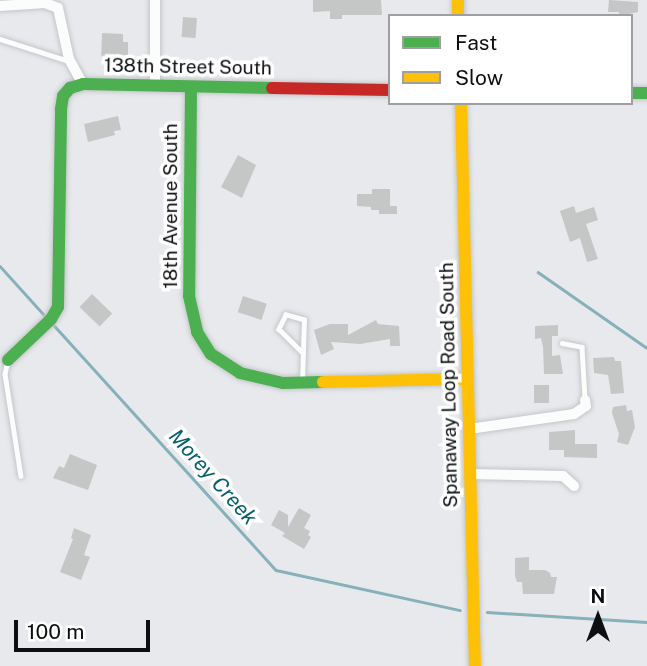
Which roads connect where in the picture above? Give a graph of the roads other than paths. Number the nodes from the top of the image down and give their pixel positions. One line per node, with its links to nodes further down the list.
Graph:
1 (155, 0): 6 (street)
2 (0, 6): 4 (street, 138th Street South)
3 (0, 39): 4 (lane)
4 (70, 62): 5 (street, 138th Street South)
5 (83, 84): 6 (street, 138th Street South); 12 (street)
6 (155, 85): 7 (street, 138th Street South)
7 (191, 87): 8 (street, 138th Street South); 14 (street, 18th Avenue South)
8 (388, 90)
9 (461, 105): 13 (street, Spanaway Loop Road South)
10 (562, 343): 15 (lane)
11 (303, 353): 11 (lane); 14 (lane)
12 (8, 360): 18 (lane)
13 (467, 379): 14 (street); 16 (street, Spanaway Loop Road South)
14 (302, 383)
15 (585, 400): 16 (street)
16 (469, 429): 17 (street, Spanaway Loop Road South)
17 (470, 474): 19 (street); 20 (street, Spanaway Loop Road South)
18 (21, 476)
19 (574, 486)
20 (475, 666)

